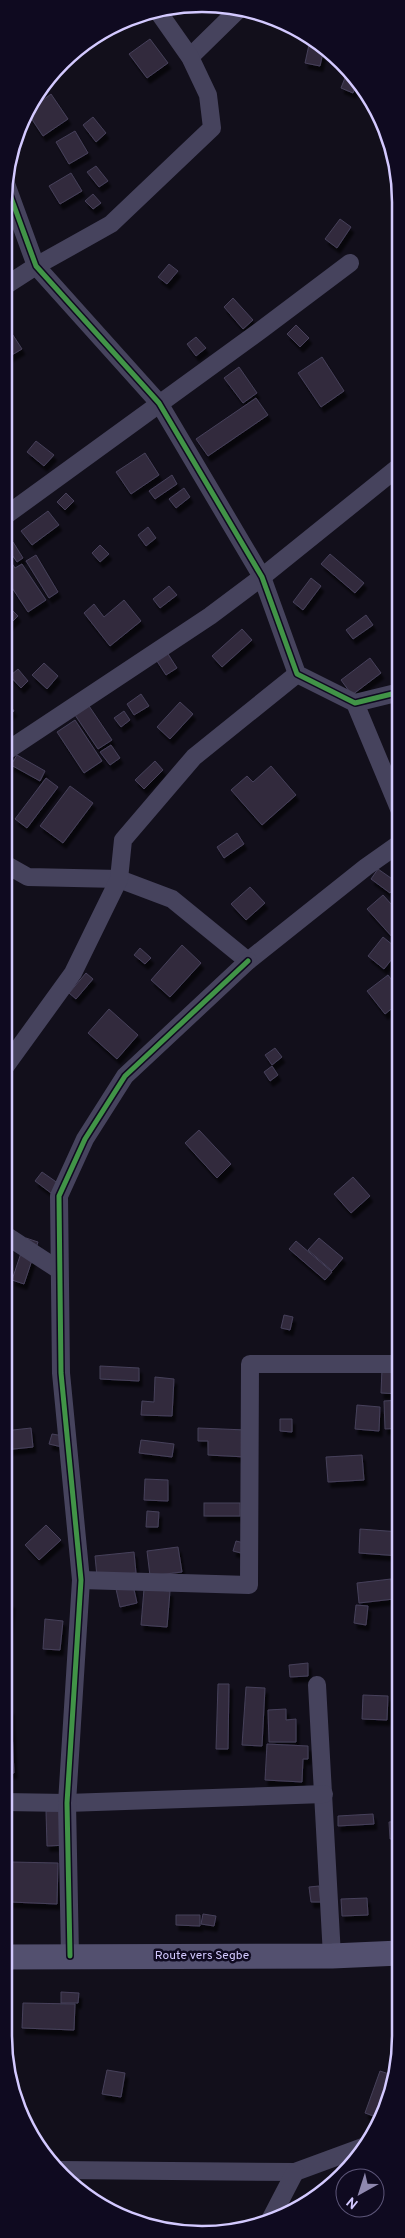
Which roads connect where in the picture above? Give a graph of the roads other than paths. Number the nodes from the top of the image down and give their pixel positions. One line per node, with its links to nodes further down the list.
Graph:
1 (233, 15): 3 (street)
2 (162, 17): 3 (street)
3 (190, 57): 6 (street)
4 (12, 201): 6 (street)
5 (350, 263): 8 (street)
6 (36, 266): 7 (street); 8 (street)
7 (12, 281)
8 (159, 403): 10 (street); 11 (street)
9 (392, 472): 11 (street)
10 (12, 511)
11 (262, 577): 12 (street); 15 (street)
12 (297, 674): 14 (street); 19 (street)
13 (392, 694): 14 (street)
14 (356, 703): 16 (street)
15 (12, 747)
16 (392, 791)
17 (392, 849): 20 (street)
18 (12, 868): 19 (street)
19 (119, 879): 20 (street); 21 (street)
20 (248, 961): 23 (street)
21 (12, 1057)
22 (12, 1239): 23 (street)
23 (60, 1270): 25 (street)
24 (392, 1364): 25 (street)
25 (81, 1580): 29 (street)
26 (317, 1685): 27 (street)
27 (324, 1794): 29 (street); 32 (street)
28 (12, 1802): 29 (street)
29 (67, 1803): 31 (street)
30 (392, 1953): 32 (main road, Route vers Segbe)
31 (70, 1956): 32 (main road, Route vers Segbe); 33 (main road, Route vers Segbe)
32 (332, 1956)
33 (12, 1957)
34 (353, 2151): 36 (street)
35 (68, 2170): 36 (street)
36 (295, 2172): 37 (street)
37 (275, 2211)

